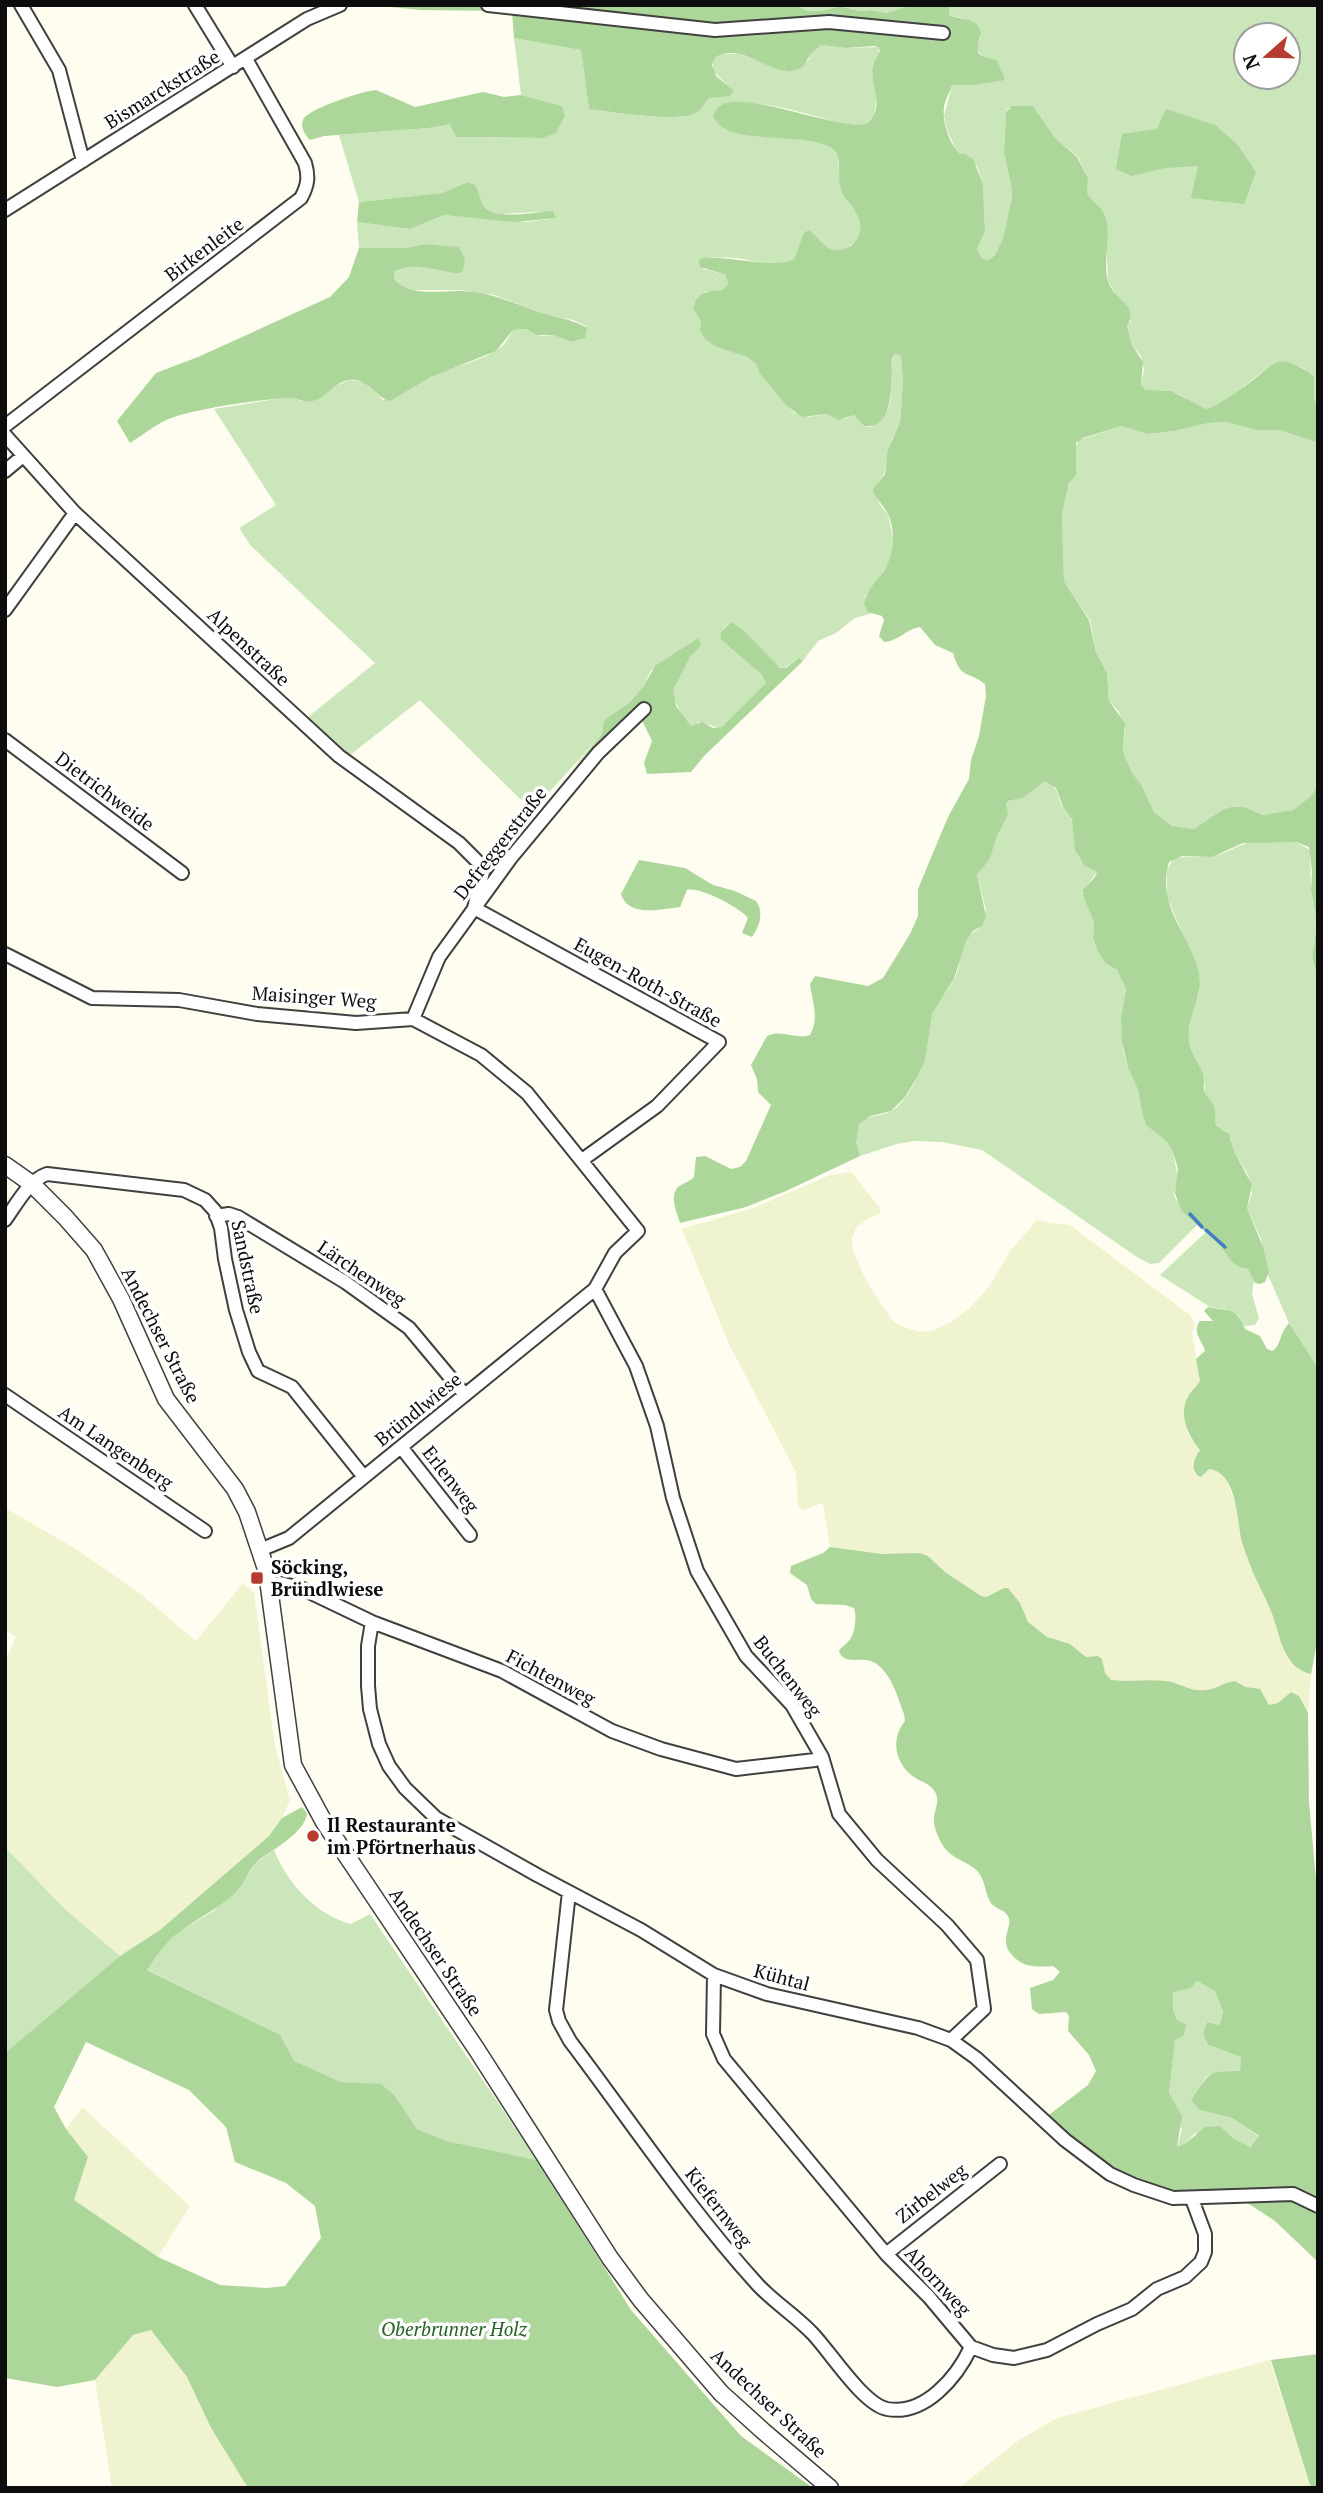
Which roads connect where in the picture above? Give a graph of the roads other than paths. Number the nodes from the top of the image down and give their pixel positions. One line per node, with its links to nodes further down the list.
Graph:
1 (21, 5): 8 (street)
2 (195, 5): 7 (street)
3 (340, 5): 6 (street, Bismarckstraße)
4 (488, 5): 5 (street)
5 (943, 33)
6 (246, 59): 7 (street, Bismarckstraße); 10 (street, Birkenleite)
7 (233, 67): 8 (street, Bismarckstraße)
8 (83, 160): 9 (street, Bismarckstraße)
9 (5, 210)
10 (5, 426)
11 (5, 435): 12 (street, Alpenstraße)
12 (23, 456): 13 (street); 14 (street, Alpenstraße)
13 (5, 471)
14 (75, 513): 15 (street); 19 (street, Alpenstraße)
15 (5, 610)
16 (643, 709): 19 (street, Defreggerstraße)
17 (5, 740): 18 (street, Dietrichweide)
18 (182, 873)
19 (474, 908): 21 (street, Defreggerstraße); 22 (street, Eugen-Roth-Straße)
20 (5, 954): 21 (street, Maisinger Weg)
21 (413, 1019): 22 (street)
22 (582, 1160): 27 (street)
23 (5, 1165): 24 (street, Andechser Straße)
24 (32, 1184): 25 (street, Sandstraße); 26 (street); 34 (street, Andechser Straße)
25 (216, 1216): 29 (street, Lärchenweg); 31 (street, Sandstraße)
26 (5, 1220)
27 (595, 1289): 29 (street, Bründlwiese); 37 (street, Buchenweg)
28 (5, 1395): 32 (street, Am Langenberg)
29 (465, 1395): 30 (street, Bründlwiese)
30 (401, 1447): 31 (street, Bründlwiese); 33 (street, Erlenweg)
31 (364, 1477): 34 (street, Bründlwiese)
32 (205, 1531)
33 (470, 1535)
34 (260, 1550): 35 (street, Andechser Straße)
35 (269, 1586): 36 (street, Fichtenweg); 46 (street, Andechser Straße)
36 (372, 1622): 37 (street, Fichtenweg); 38 (street, Kühtal)
37 (822, 1757): 40 (street, Buchenweg)
38 (569, 1892): 39 (street, Kühtal); 45 (street, Kiefernweg)
39 (714, 1975): 40 (street, Kühtal); 44 (street, Ahornweg)
40 (951, 2040): 42 (street, Kühtal)
41 (1000, 2164): 44 (street, Zirbelweg)
42 (1192, 2199): 43 (street, Kühtal); 45 (street, Ahornweg)
43 (1318, 2206)
44 (886, 2253): 45 (street, Ahornweg)
45 (971, 2347)
46 (830, 2488)

